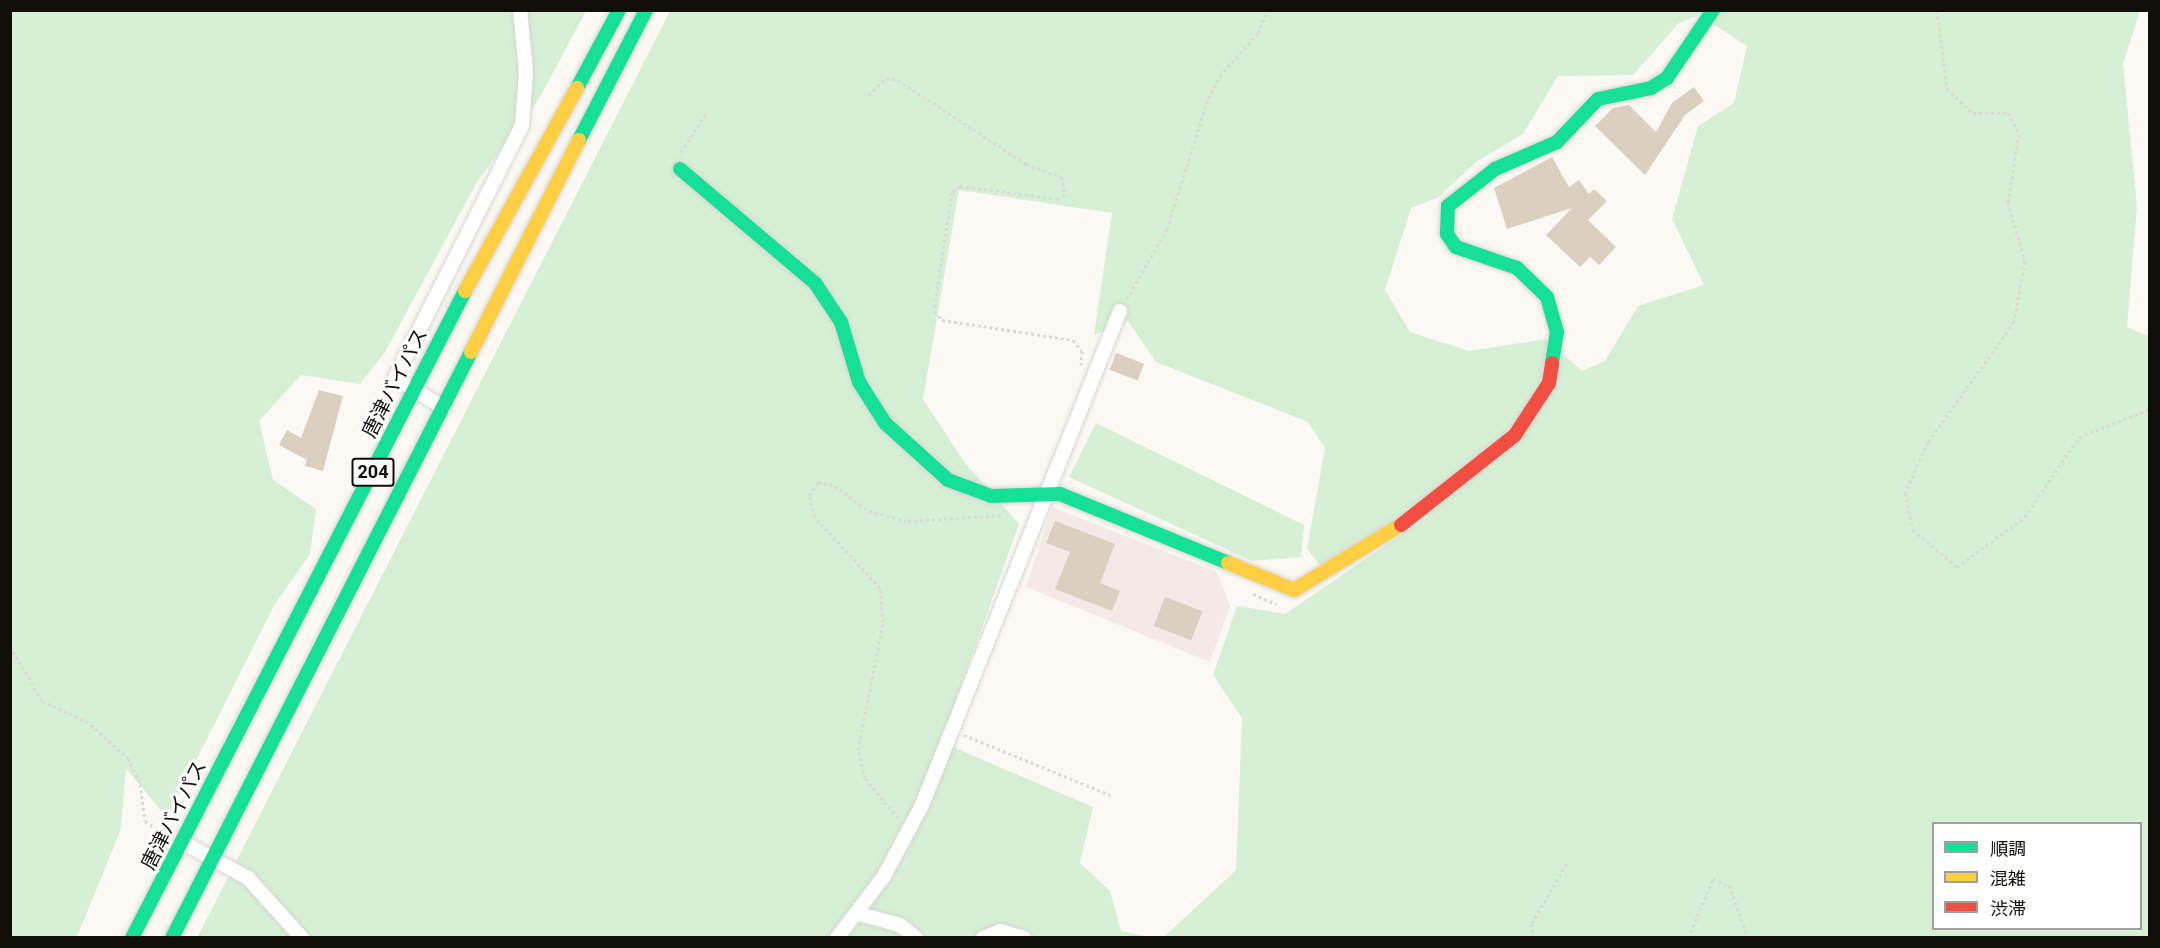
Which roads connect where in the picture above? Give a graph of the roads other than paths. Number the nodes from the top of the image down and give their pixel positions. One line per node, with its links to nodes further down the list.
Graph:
1 (520, 10): 7 (street)
2 (619, 10): 7 (main road, 唐津バイパス / 204)
3 (646, 10): 8 (main road, 204)
4 (1713, 10): 9 (main road)
5 (680, 169): 9 (main road)
6 (1120, 311): 9 (street)
7 (411, 390): 8 (street); 10 (main road, 唐津バイパス / 204)
8 (444, 408): 11 (main road, 204)
9 (1044, 491): 12 (street)
10 (182, 842): 11 (street); 13 (main road, 唐津バイパス / 204)
11 (216, 856): 14 (main road, 204); 15 (street)
12 (859, 914): 16 (street); 17 (street)
13 (132, 938)
14 (172, 938)
15 (302, 938)
16 (837, 938)
17 (916, 938)
18 (983, 938): 19 (street)
19 (1024, 938)

